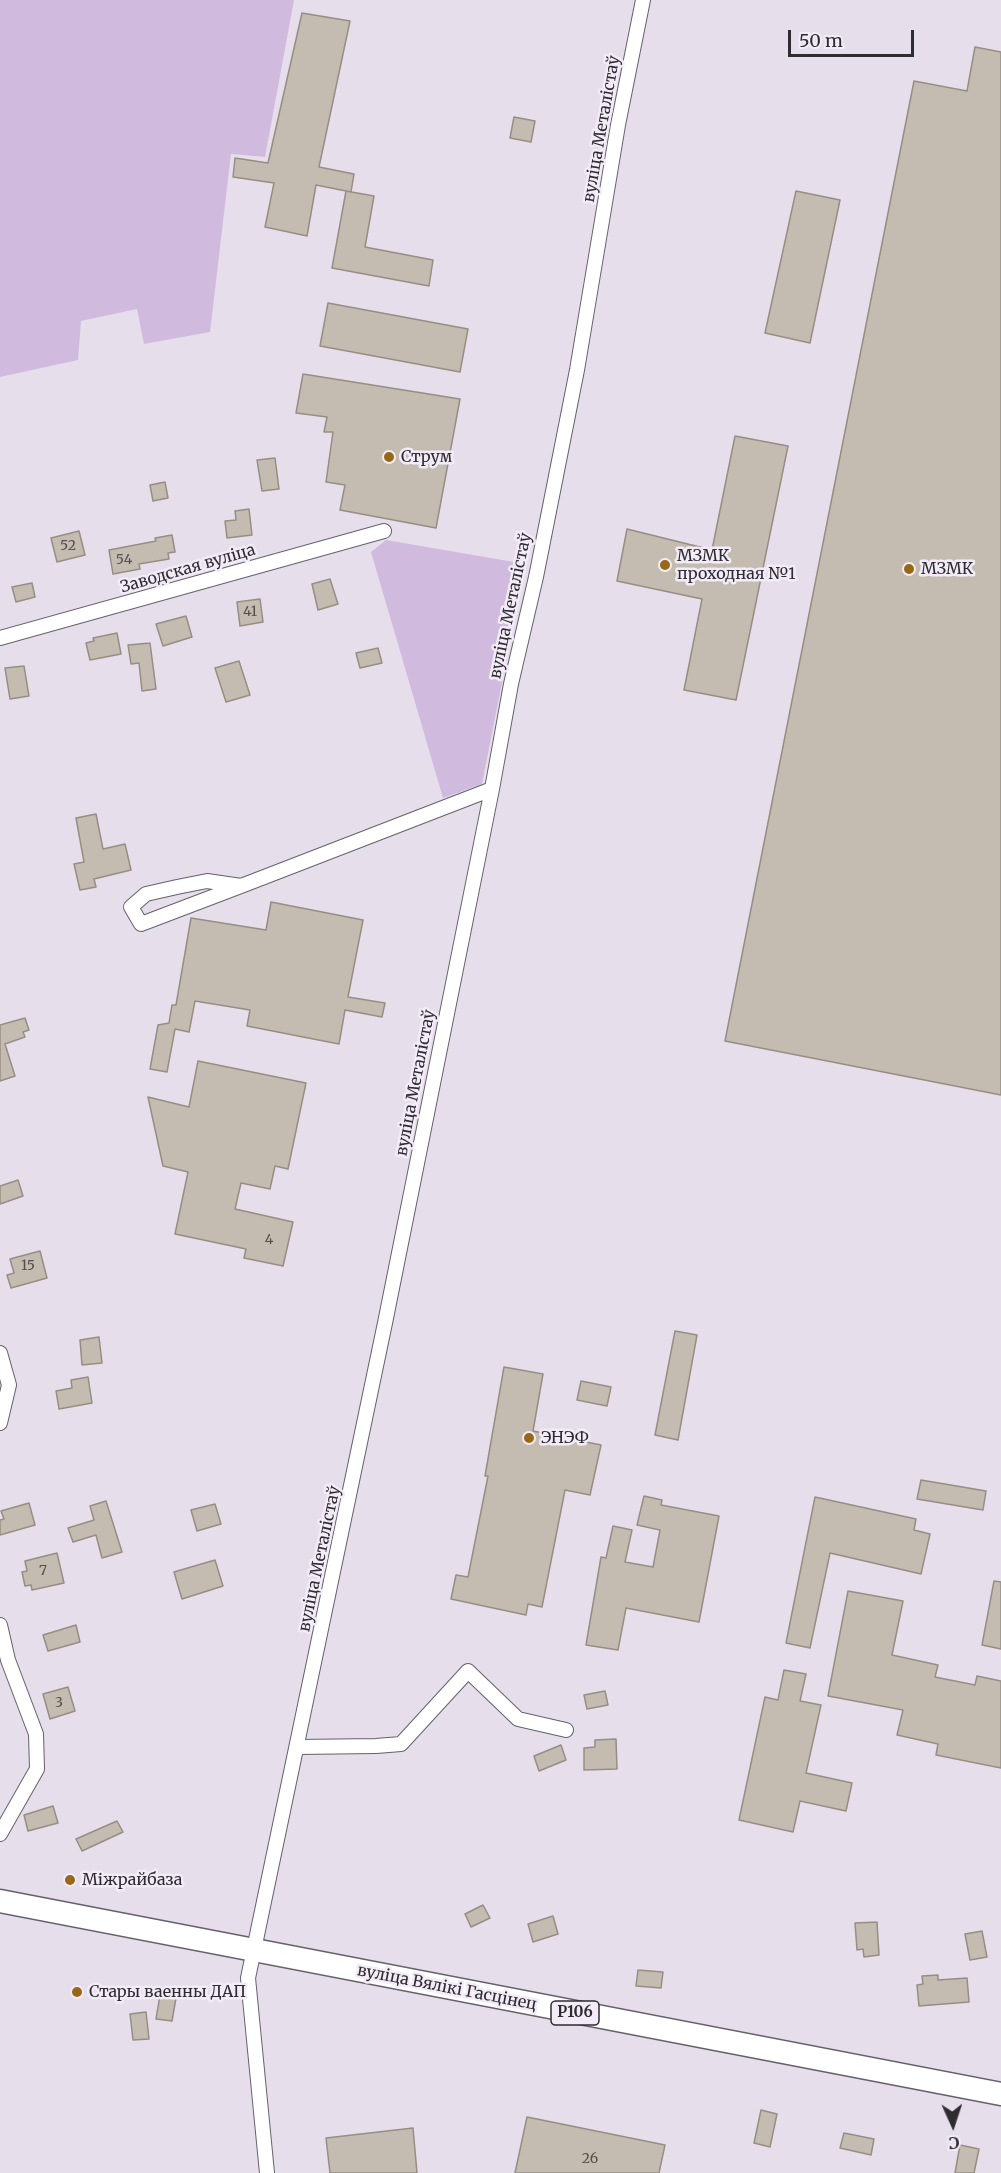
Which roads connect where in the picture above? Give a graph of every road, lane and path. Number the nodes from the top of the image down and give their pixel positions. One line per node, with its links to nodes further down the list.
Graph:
1 (643, 0): 4 (street, вуліца Металістаў)
2 (384, 531): 3 (street, Заводская вуліца)
3 (0, 638)
4 (492, 789): 5 (street); 10 (street, вуліца Металістаў)
5 (241, 886): 5 (street)
6 (0, 1353): 7 (street)
7 (0, 1422)
8 (0, 1625): 11 (street)
9 (566, 1730): 10 (street)
10 (297, 1747): 13 (street, вуліца Металістаў)
11 (0, 1834)
12 (0, 1901): 13 (main road, вуліца Вялікі Гасцінец / Р106)
13 (253, 1950): 14 (main road, вуліца Вялікі Гасцінец / Р106); 15 (street, вуліца Металістаў)
14 (1001, 2094)
15 (267, 2173)

